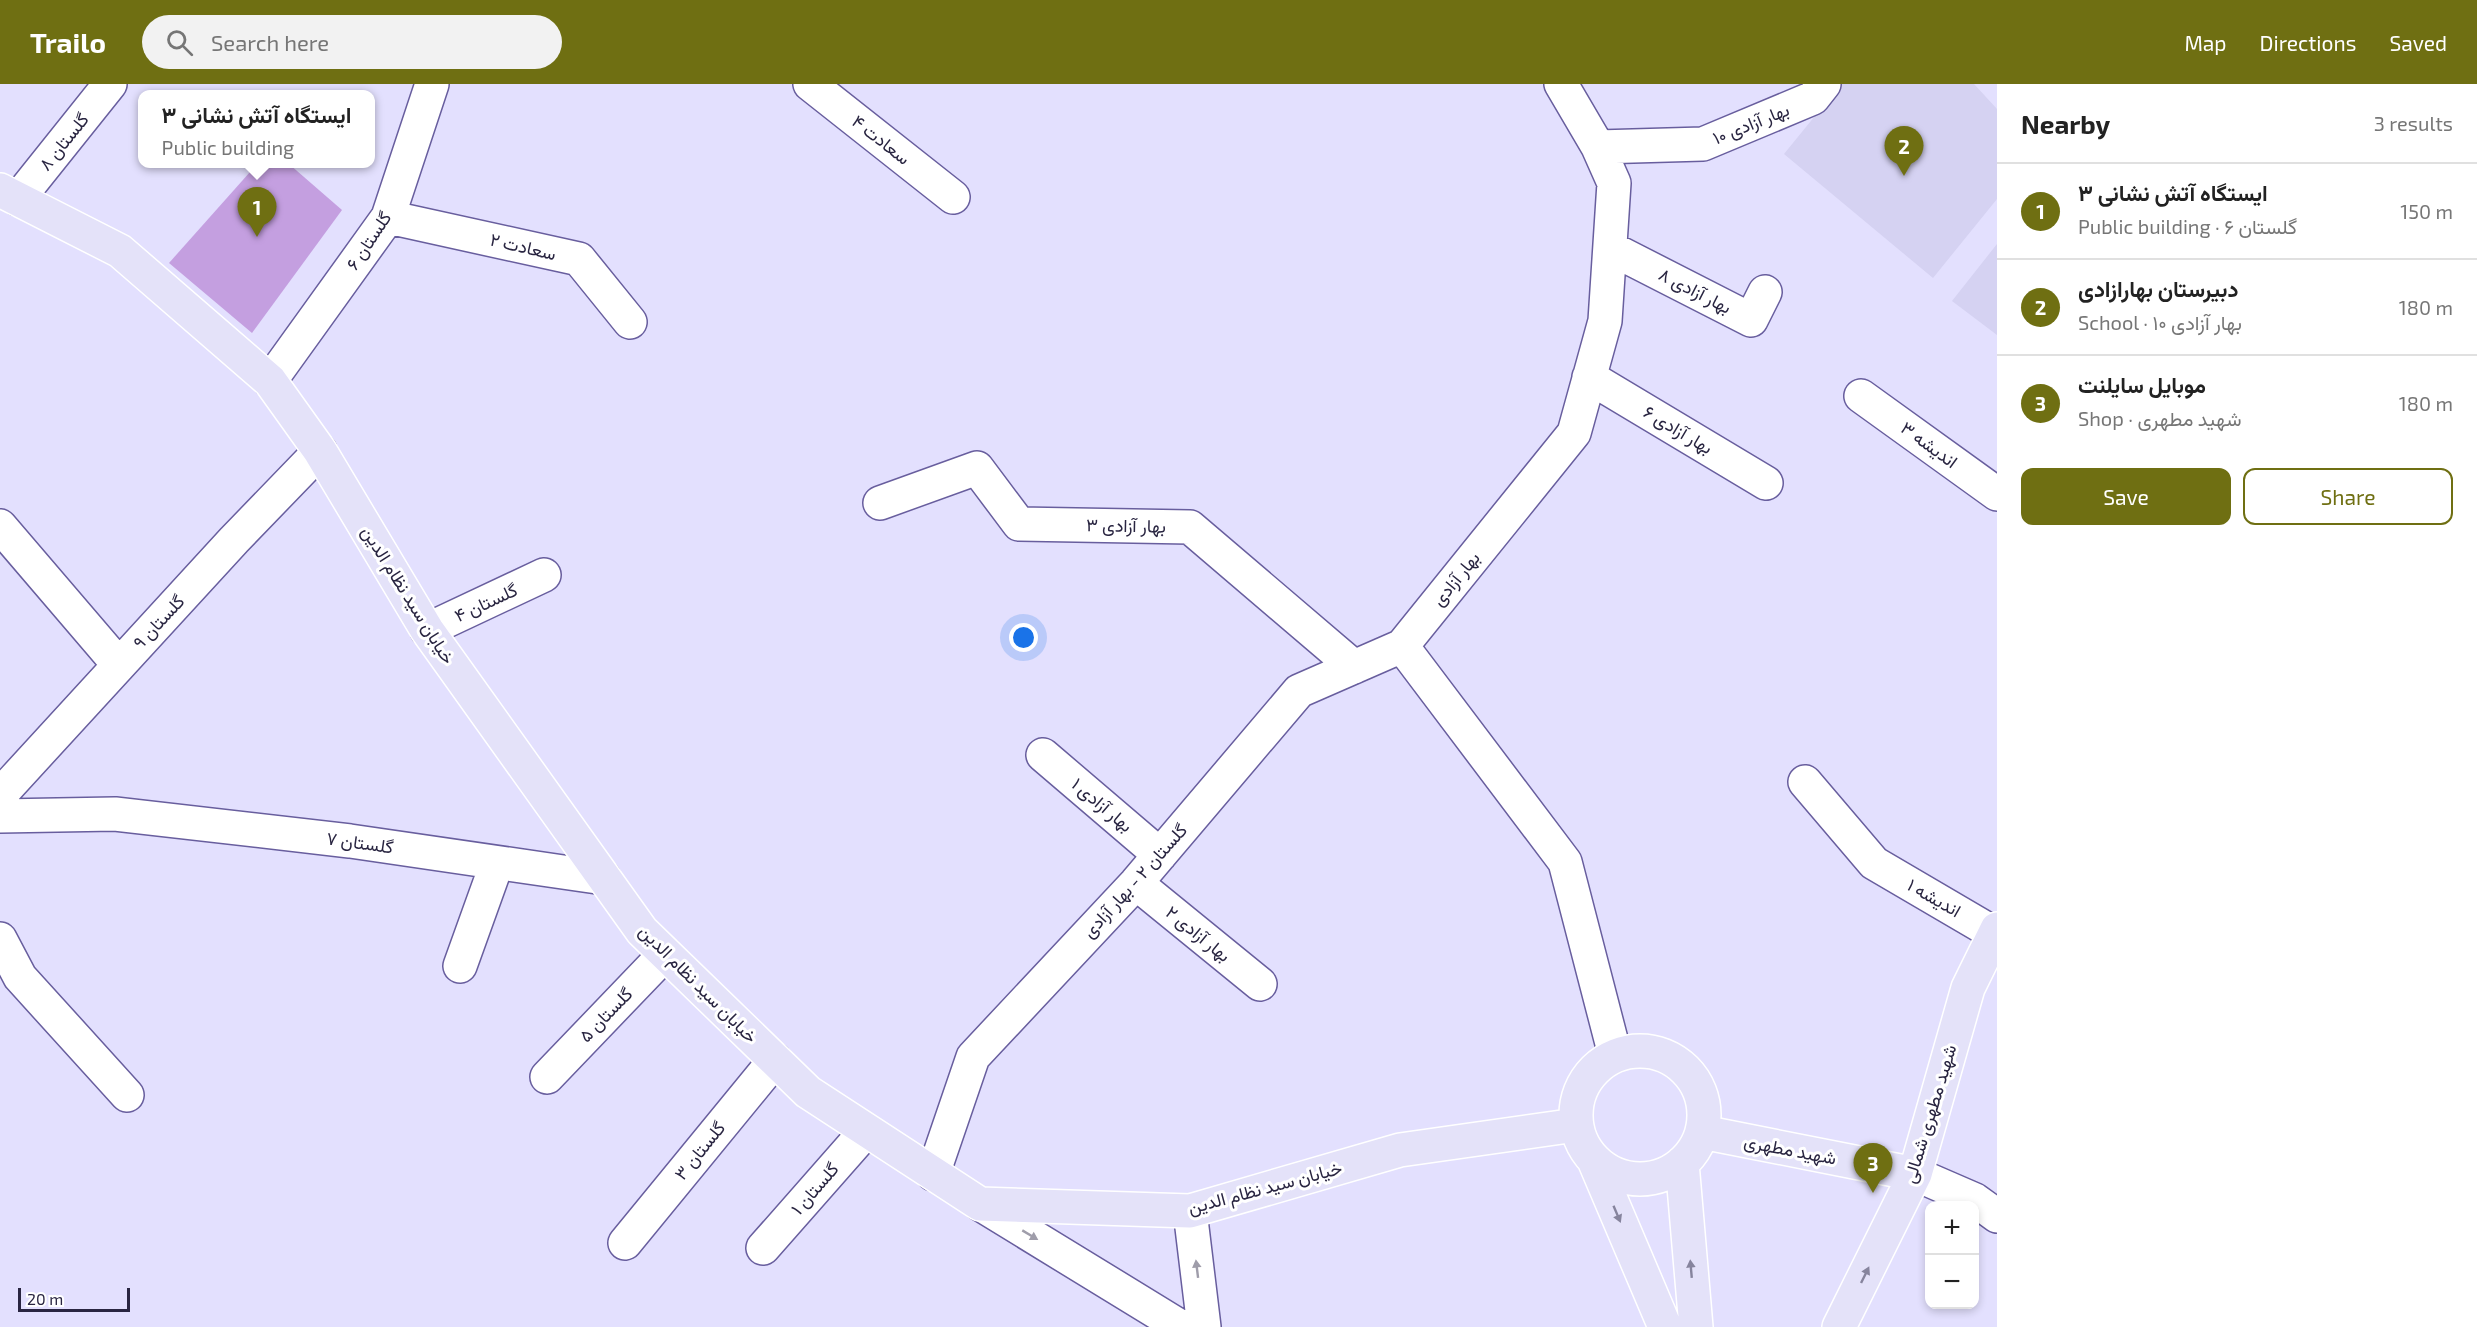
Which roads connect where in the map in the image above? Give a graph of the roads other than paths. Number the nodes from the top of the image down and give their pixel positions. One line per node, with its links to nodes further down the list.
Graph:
1 (110, 84): 7 (street, گلستان ۸)
2 (432, 84): 9 (street, گلستان ۶)
3 (810, 84): 8 (street, سعادت ۴)
4 (1561, 84): 6 (street, بهار آزادی)
5 (1814, 89): 6 (street, بهار آزادی ۱۰)
6 (1598, 147): 10 (street, بهار آزادی)
7 (9, 195): 14 (main road, خیابان سید نظام الدین)
8 (953, 197)
9 (388, 217): 12 (street, سعادت ۲); 14 (street, گلستان ۶)
10 (1610, 249): 11 (street, بهار آزادی ۸); 13 (street, بهار آزادی)
11 (1765, 292)
12 (630, 322)
13 (1589, 377): 17 (street, بهار آزادی ۶); 23 (street, بهار آزادی)
14 (270, 381): 16 (main road, خیابان سید نظام الدین)
15 (1861, 396): 18 (street, اندیشه ۳)
16 (320, 451): 22 (main road, خیابان سید نظام الدین); 24 (street, گلستان ۹)
17 (1766, 483)
18 (1997, 494)
19 (880, 503): 25 (street, بهار آزادی ۳)
20 (0, 526): 24 (street)
21 (544, 575): 22 (street, گلستان ۴)
22 (427, 630): 32 (main road, خیابان سید نظام الدین)
23 (1402, 646): 25 (street, گلستان ۲ - بهار آزادی); 39 (street)
24 (119, 665): 28 (street, گلستان ۹)
25 (1354, 667): 30 (street, گلستان ۲ - بهار آزادی)
26 (1043, 755): 30 (street, بهار آزادی ۱)
27 (1805, 782): 34 (street, اندیشه ۱)
28 (0, 795)
29 (0, 816): 31 (street, گلستان ۷)
30 (1160, 855): 33 (street, گلستان ۲ - بهار آزادی)
31 (497, 863): 32 (street, گلستان ۷); 37 (street)
32 (604, 878): 36 (main road, خیابان سید نظام الدین)
33 (1136, 883): 38 (street, بهار آزادی ۲); 48 (street, گلستان ۲ - بهار آزادی)
34 (1996, 933): 49 (main road, شهید مطهری شمالی)
35 (0, 939): 42 (street)
36 (665, 954): 40 (main road, خیابان سید نظام الدین); 41 (street, گلستان ۵)
37 (460, 966)
38 (1260, 984)
39 (1615, 1055): 43 (main road); 45 (main road)
40 (775, 1060): 44 (main road, خیابان سید نظام الدین); 53 (street, گلستان ۳)
41 (547, 1077)
42 (127, 1095)
43 (1576, 1125): 46 (main road); 51 (main road, خیابان سید نظام الدین)
44 (866, 1131): 48 (main road, خیابان سید نظام الدین); 54 (street, گلستان ۱)
45 (1702, 1132): 47 (main road); 49 (main road, شهید مطهری)
46 (1594, 1160): 47 (main road); 57 (main road, one-way to 57)
47 (1682, 1163): 58 (main road, one-way to 47)
48 (933, 1174): 50 (main road, خیابان سید نظام الدین)
49 (1915, 1174): 52 (street); 59 (main road, شهید مطهری شمالی, one-way to 49)
50 (980, 1204): 51 (main road, خیابان سید نظام الدین); 55 (street, one-way to 55)
51 (1190, 1211): 56 (street, one-way to 51)
52 (1997, 1216)
53 (625, 1243)
54 (763, 1248)
55 (1181, 1327)
56 (1204, 1327)
57 (1665, 1327)
58 (1696, 1327)
59 (1839, 1327)

